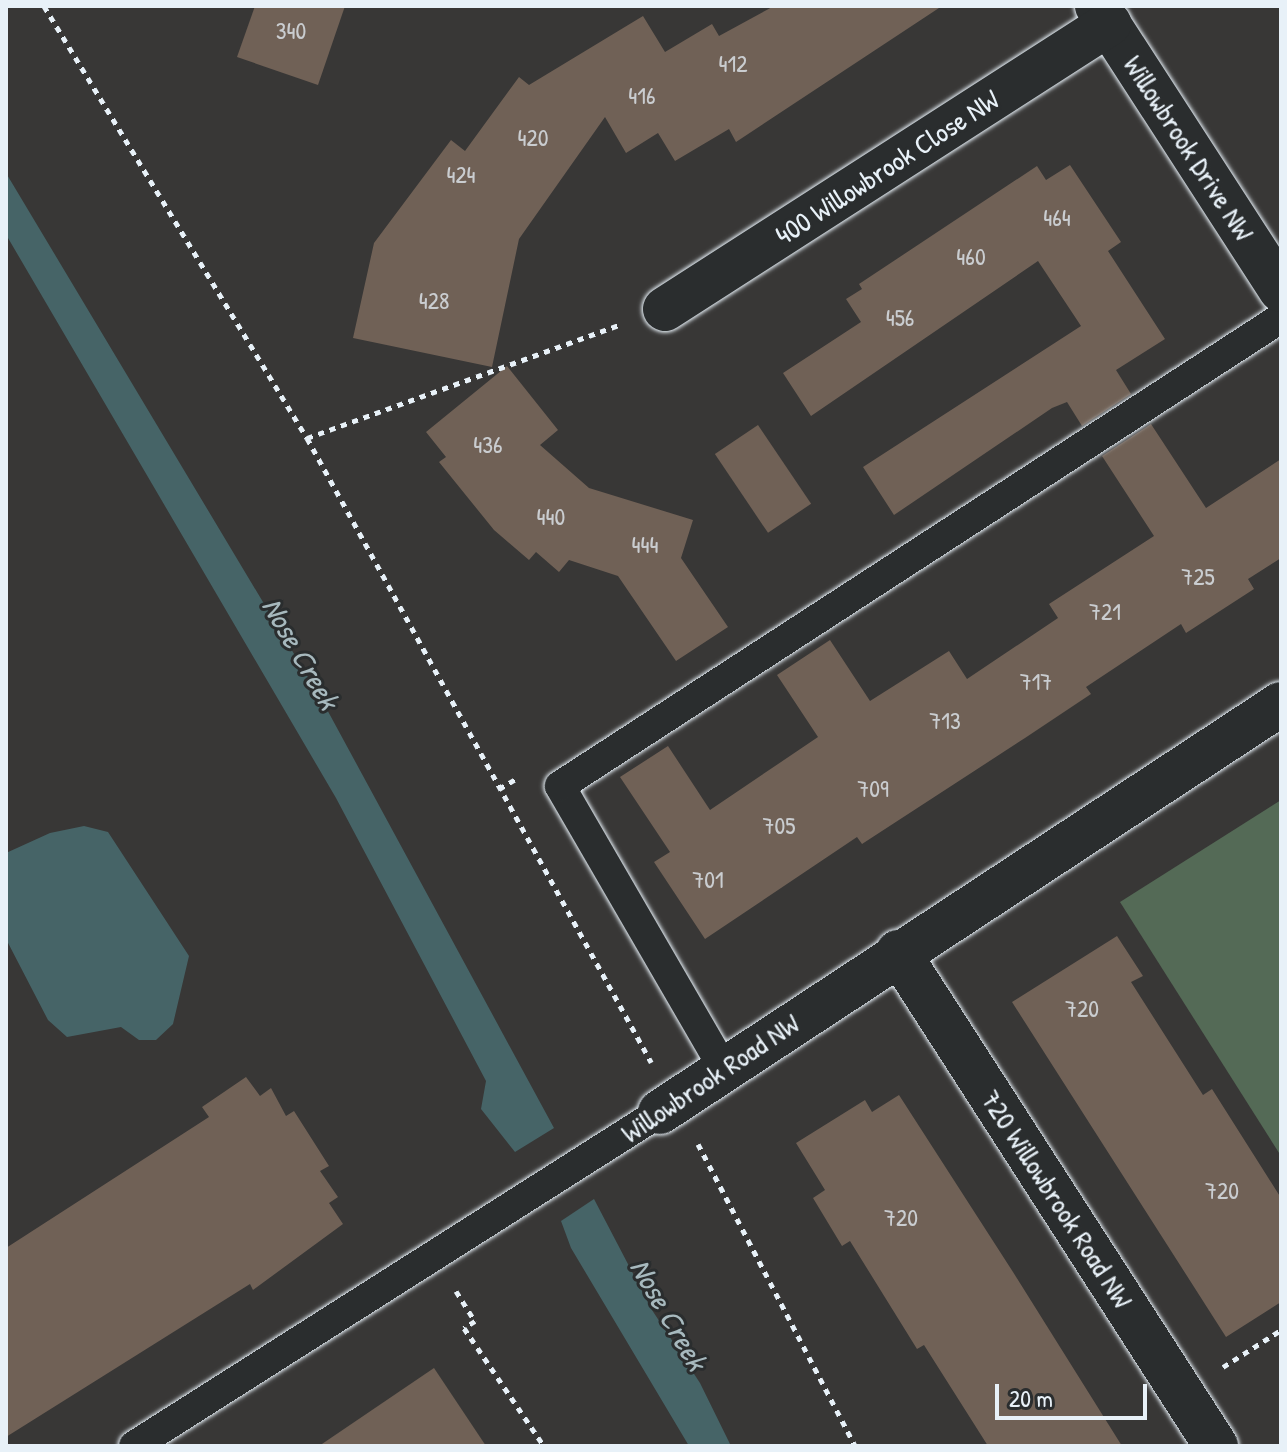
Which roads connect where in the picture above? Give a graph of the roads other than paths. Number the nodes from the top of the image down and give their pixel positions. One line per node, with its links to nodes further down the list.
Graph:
1 (1103, 15): 2 (street, Willowbrook Drive NW); 3 (street, 400 Willowbrook Close NW)
2 (1281, 290)
3 (665, 309)
4 (1281, 318): 7 (lane)
5 (1281, 704): 6 (street, Willowbrook Road NW)
6 (898, 952): 7 (street, Willowbrook Road NW); 10 (street, 720 Willowbrook Road NW)
7 (724, 1069): 8 (street, Willowbrook Road NW)
8 (668, 1107): 9 (lane, Willowbrook Road NW)
9 (134, 1446)
10 (1216, 1446)

